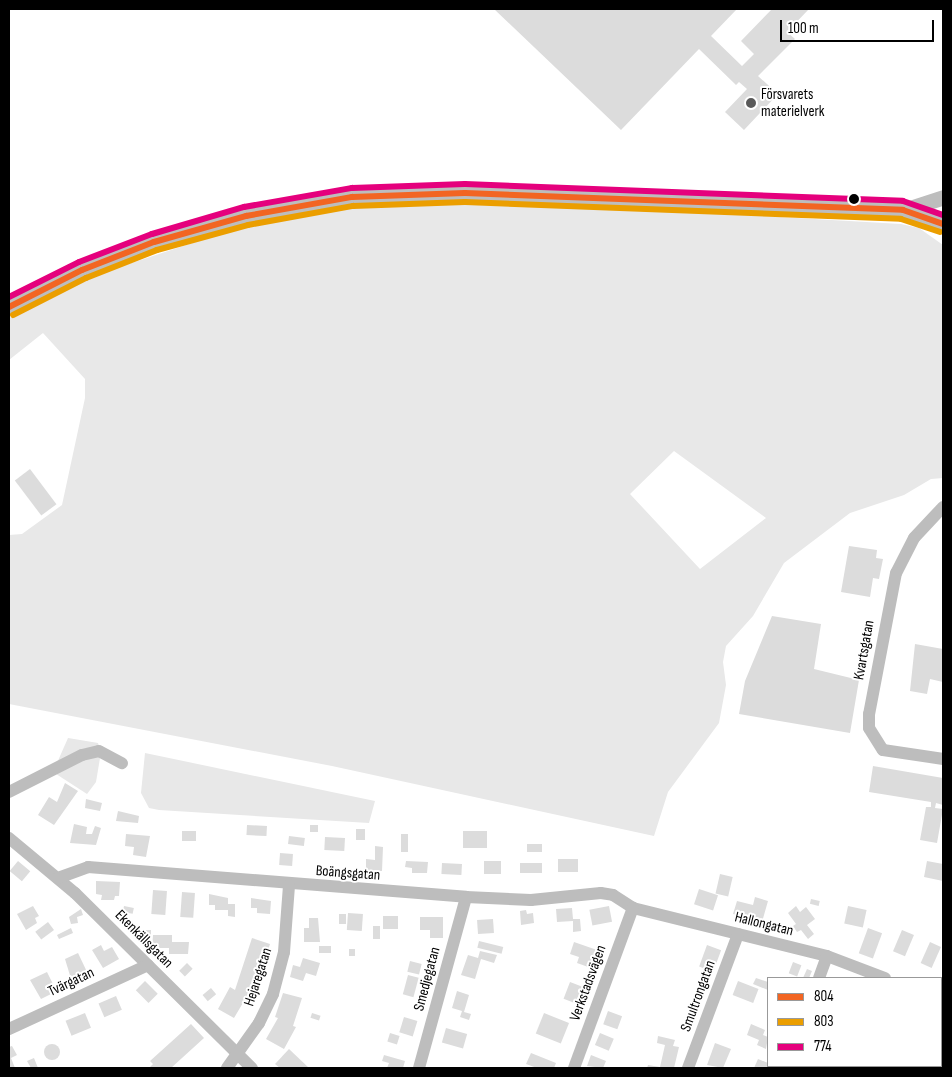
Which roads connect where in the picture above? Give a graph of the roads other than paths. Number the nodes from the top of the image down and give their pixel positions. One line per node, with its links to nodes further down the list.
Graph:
1 (943, 197): 2 (main road); 3 (main road)
2 (903, 210): 3 (main road); 4 (main road)
3 (943, 224)
4 (9, 308)
5 (943, 507): 6 (street, Kvartsgatan)
6 (943, 759)
7 (122, 763): 8 (street)
8 (9, 792)
9 (9, 838): 10 (street, Ekenkällsgatan)
10 (58, 878): 11 (street, Boängsgatan); 16 (street, Ekenkällsgatan)
11 (289, 885): 12 (street, Boängsgatan); 20 (street, Hejaregatan)
12 (466, 897): 13 (street, Boängsgatan); 23 (street, Smedjegatan)
13 (633, 908): 14 (street, Hallongatan); 24 (street, Verkstadsvägen)
14 (738, 934): 15 (street, Hallongatan); 25 (street, Smultrongatan)
15 (827, 956): 17 (street); 18 (street, Hallongatan)
16 (148, 965): 19 (street, Tvärgatan); 20 (street, Ekenkällsgatan)
17 (819, 977)
18 (882, 977)
19 (9, 1029)
20 (237, 1054): 21 (street, Hejaregatan); 22 (street, Ekenkällsgatan)
21 (227, 1068)
22 (252, 1068)
23 (418, 1068)
24 (574, 1068)
25 (688, 1068)

